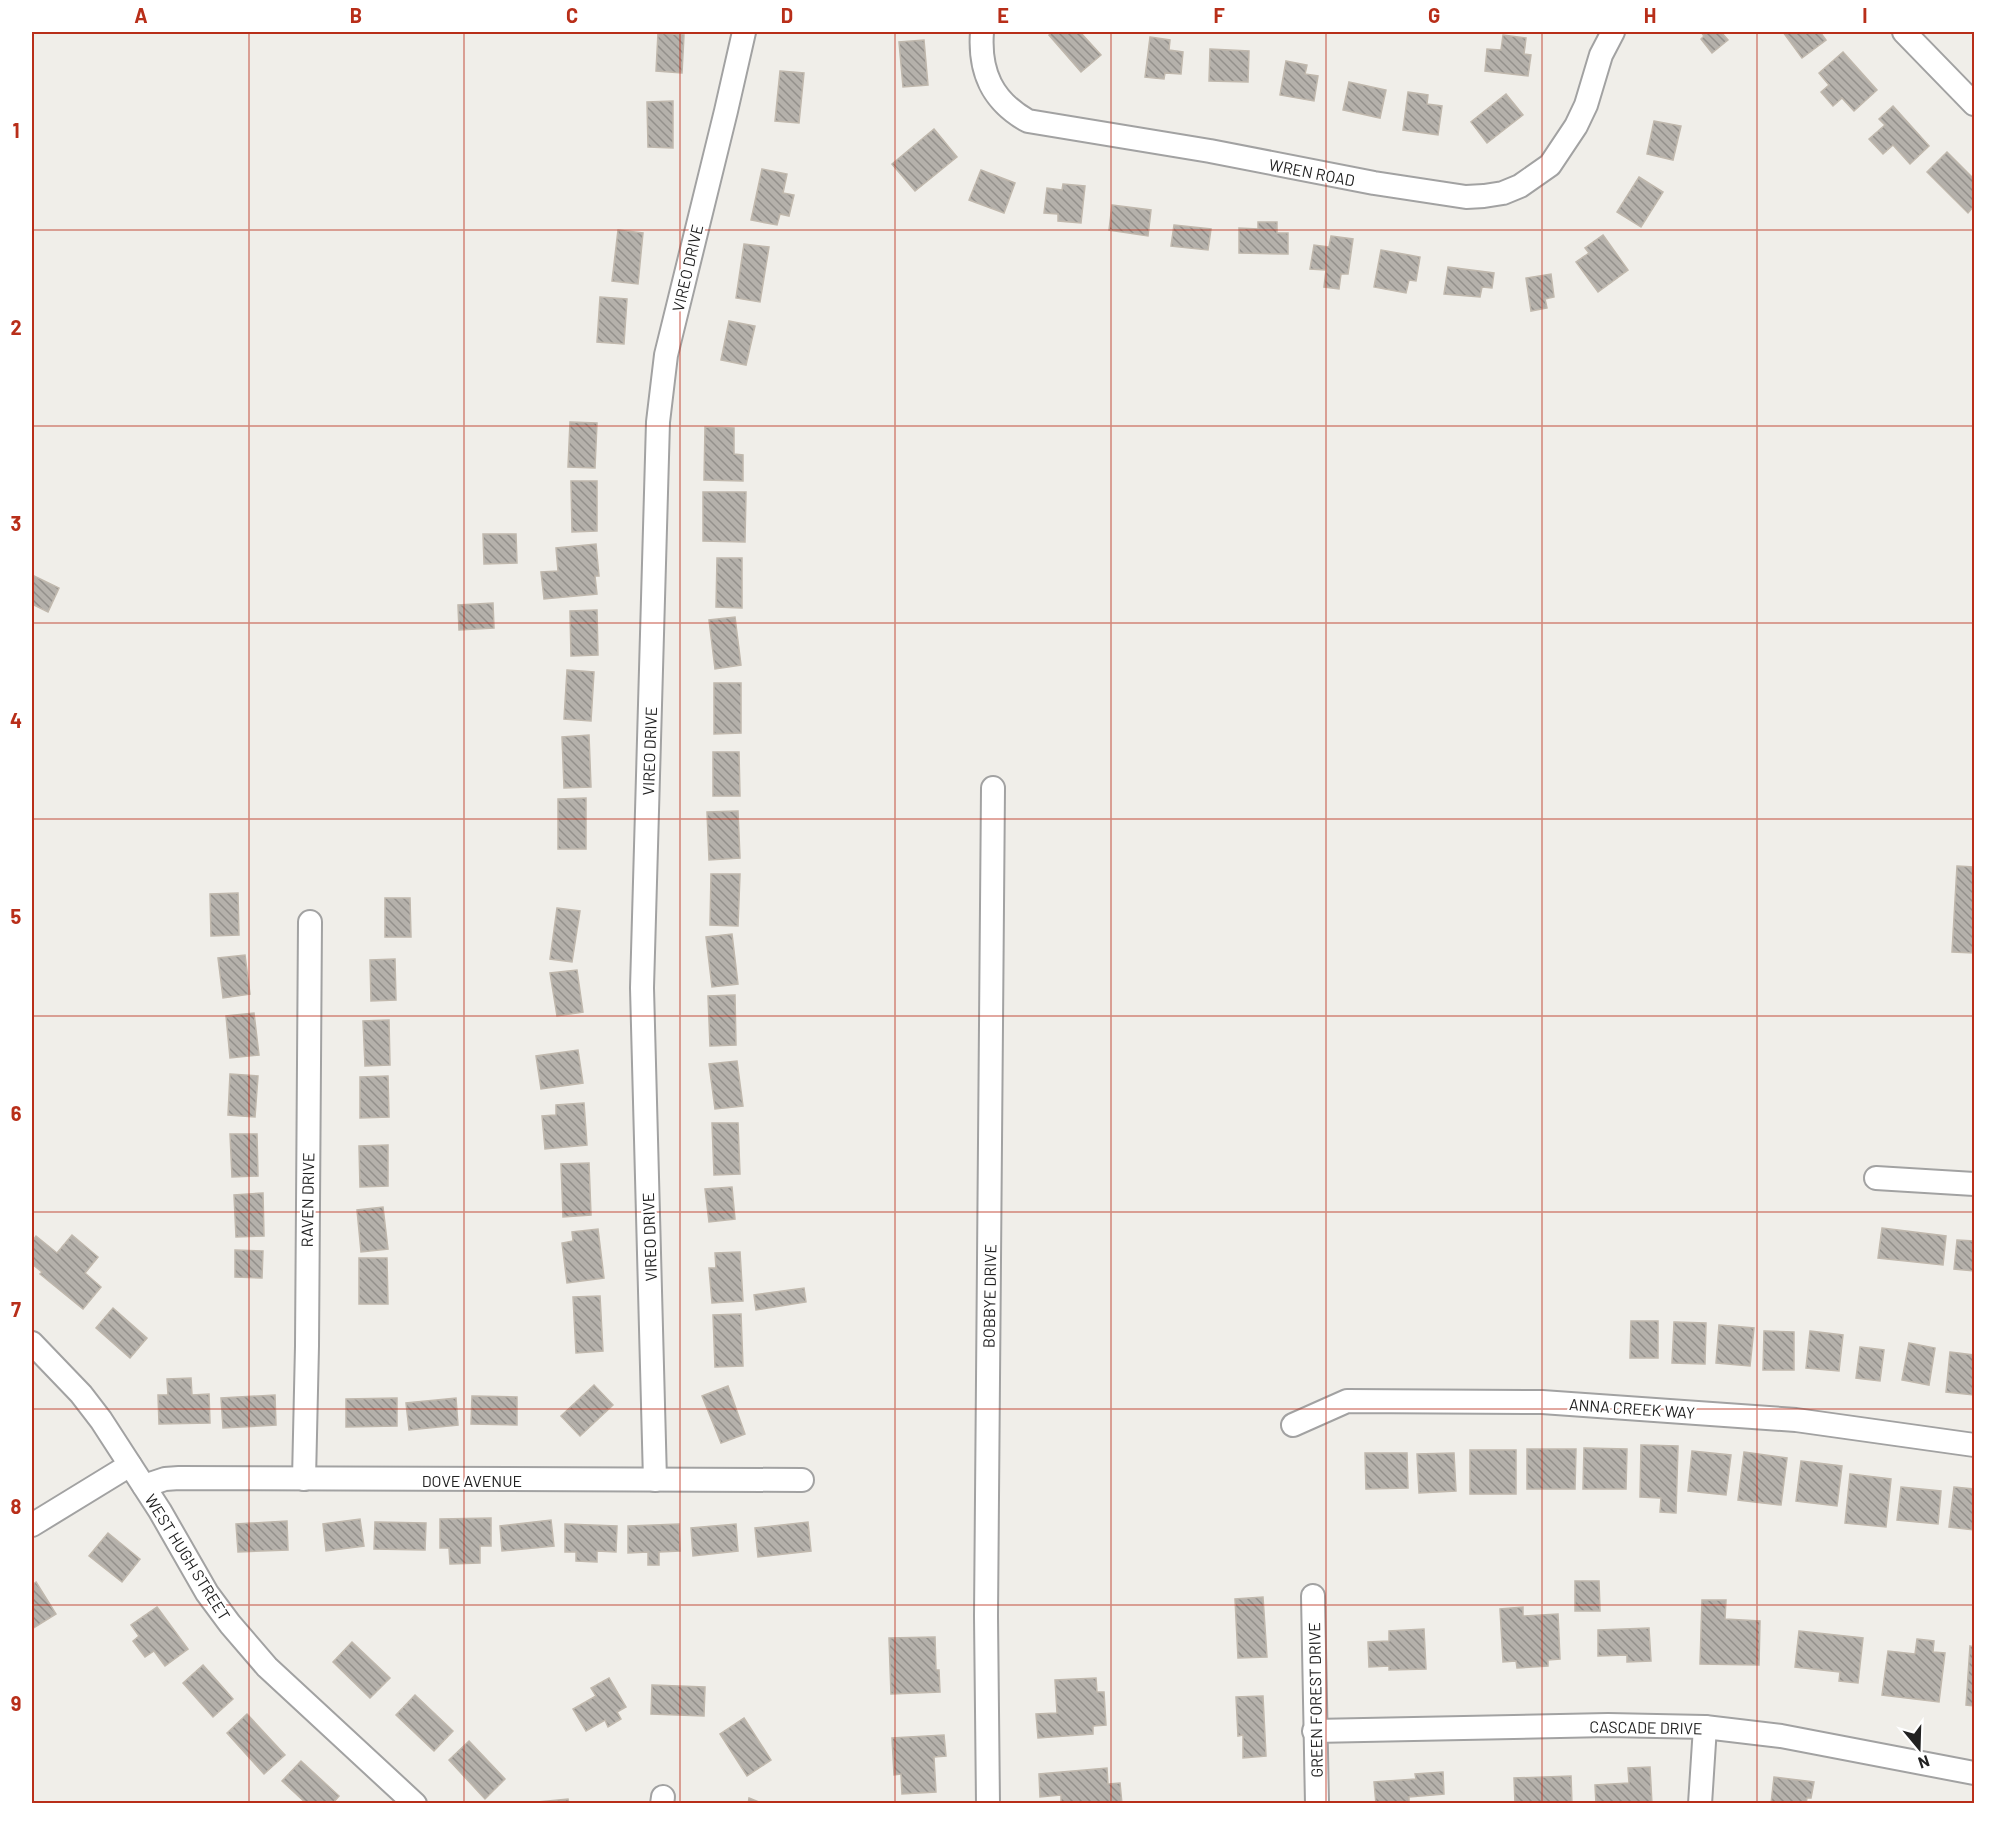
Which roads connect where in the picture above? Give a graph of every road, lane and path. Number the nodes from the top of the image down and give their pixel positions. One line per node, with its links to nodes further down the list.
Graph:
1 (744, 32): 15 (street, VIREO DRIVE)
2 (982, 32): 3 (street, WREN ROAD)
3 (1613, 32)
4 (1904, 32): 5 (street)
5 (1974, 104)
6 (993, 788): 24 (street, BOBBYE DRIVE)
7 (310, 922): 14 (street, RAVEN DRIVE)
8 (1876, 1178): 9 (street)
9 (1974, 1184)
10 (32, 1343): 13 (street, WEST HUGH STREET)
11 (1293, 1425): 12 (street, ANNA CREEK WAY)
12 (1974, 1445)
13 (130, 1465): 17 (street, WEST HUGH STREET); 18 (street)
14 (304, 1479): 15 (street, DOVE AVENUE); 17 (street, DOVE AVENUE)
15 (655, 1480): 16 (street, DOVE AVENUE)
16 (802, 1480)
17 (144, 1485): 23 (street, WEST HUGH STREET)
18 (32, 1525)
19 (1313, 1596): 21 (street, GREEN FOREST DRIVE)
20 (1705, 1727): 21 (street, CASCADE DRIVE); 22 (street, CASCADE DRIVE); 26 (street)
21 (1314, 1731): 25 (street, GREEN FOREST DRIVE)
22 (1974, 1773)
23 (415, 1803)
24 (987, 1803)
25 (1317, 1803)
26 (1700, 1803)

